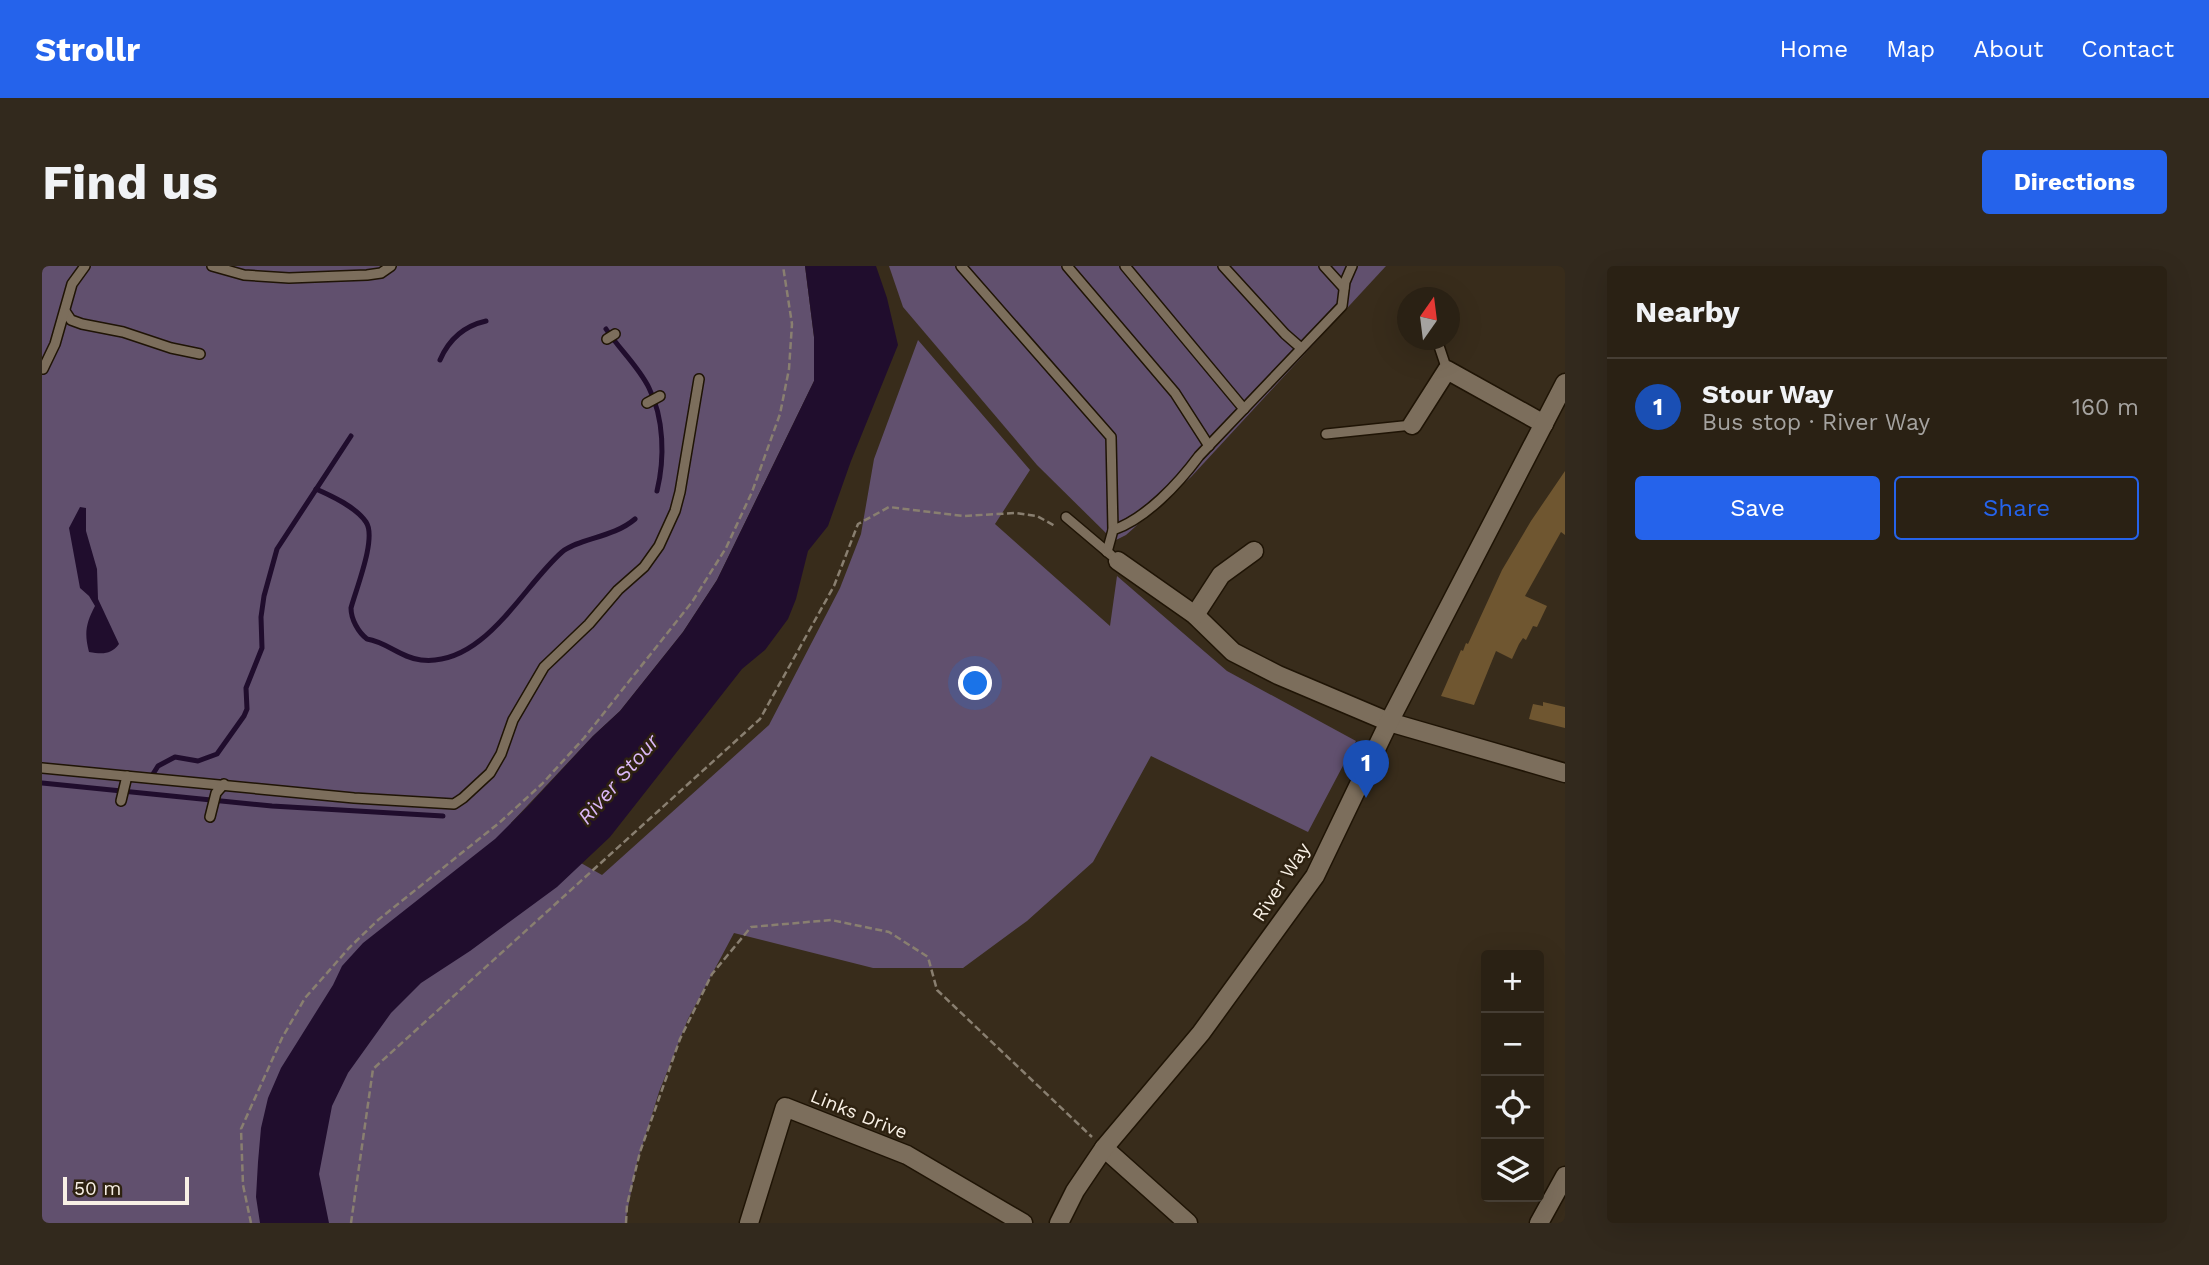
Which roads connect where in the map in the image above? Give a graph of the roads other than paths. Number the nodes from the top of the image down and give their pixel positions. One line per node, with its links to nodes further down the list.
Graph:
1 (85, 266): 11 (lane)
2 (212, 266): 3 (lane)
3 (391, 266)
4 (961, 266): 27 (lane)
5 (1067, 266): 25 (lane)
6 (1125, 266): 21 (lane)
7 (1223, 266): 12 (lane)
8 (1324, 266): 10 (lane)
9 (1352, 266): 10 (lane)
10 (1344, 288): 12 (lane)
11 (65, 311): 14 (lane); 15 (lane)
12 (1301, 348): 21 (lane)
13 (1440, 350): 16 (lane)
14 (200, 354)
15 (43, 369)
16 (1447, 370): 22 (street); 23 (street)
17 (699, 379): 35 (lane)
18 (1565, 383): 22 (street, River Way)
19 (660, 396): 20 (lane)
20 (648, 403)
21 (1244, 409): 25 (lane)
22 (1544, 424): 31 (street, River Way)
23 (1412, 425): 24 (lane)
24 (1326, 434)
25 (1209, 446): 27 (lane)
26 (1066, 517): 29 (lane)
27 (1113, 530): 29 (lane)
28 (1254, 551): 30 (street)
29 (1113, 556): 30 (street)
30 (1195, 615): 31 (street)
31 (1389, 722): 33 (street); 38 (street, River Way)
32 (42, 768): 34 (lane)
33 (1565, 773)
34 (127, 776): 35 (lane); 36 (lane)
35 (224, 784): 37 (lane)
36 (121, 801)
37 (210, 817)
38 (1104, 1148): 42 (street, River Way); 43 (street)
39 (1565, 1176): 44 (street)
40 (748, 1223): 41 (street, Links Drive)
41 (1023, 1223)
42 (1059, 1223)
43 (1188, 1223)
44 (1539, 1223)

